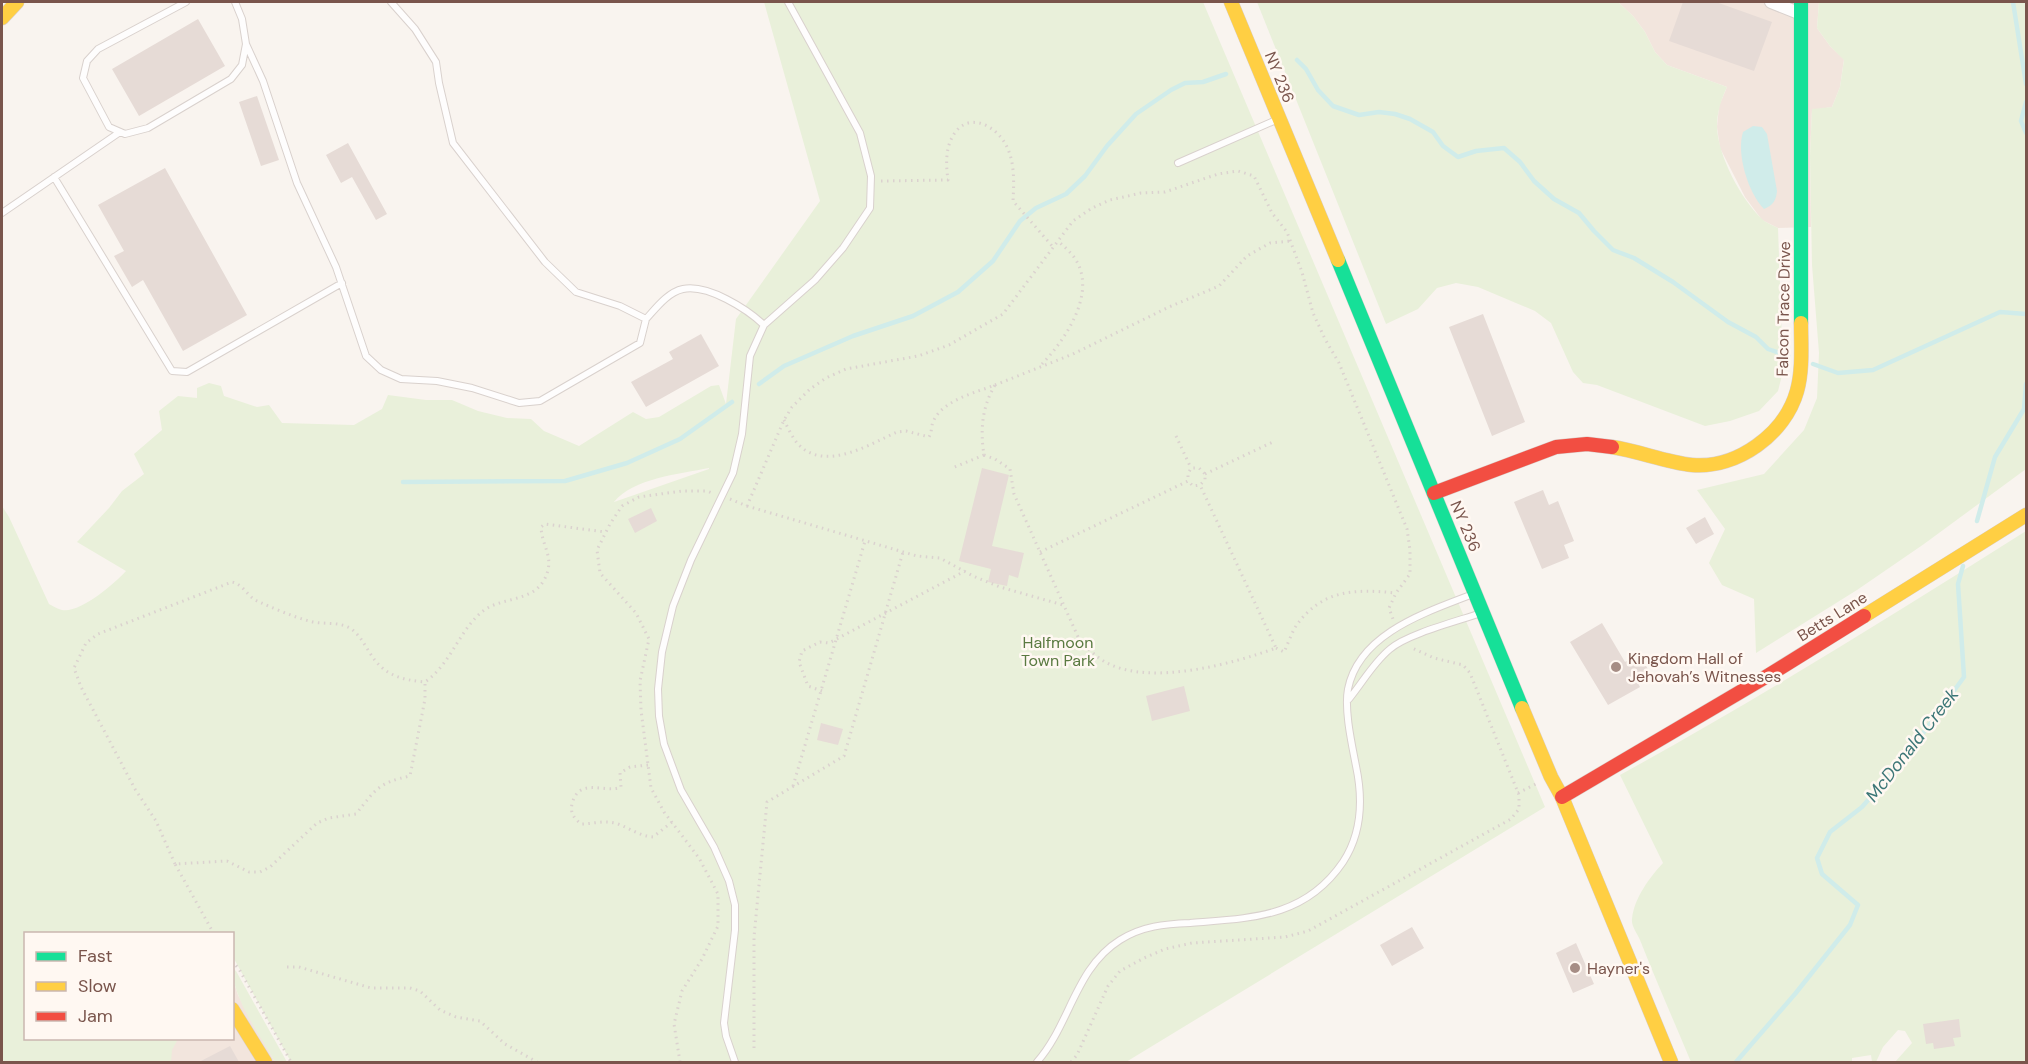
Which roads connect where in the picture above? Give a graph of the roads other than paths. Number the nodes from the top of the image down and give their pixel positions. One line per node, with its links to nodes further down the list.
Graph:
1 (17, 2): 9 (street)
2 (186, 2): 12 (lane)
3 (235, 2): 10 (lane)
4 (391, 2): 17 (lane)
5 (788, 2): 18 (lane)
6 (1232, 2): 11 (street, NY 236 / NY 236)
7 (1771, 2): 8 (street)
8 (1801, 8): 19 (street, Falcon Trace Drive)
9 (2, 18)
10 (246, 44): 12 (lane); 16 (lane)
11 (1279, 118): 13 (lane); 19 (street, NY 236 / NY 236)
12 (120, 132): 14 (lane)
13 (1178, 164)
14 (54, 177): 15 (lane); 16 (lane)
15 (2, 213)
16 (342, 283): 17 (lane)
17 (646, 319): 18 (lane)
18 (764, 325): 27 (lane)
19 (1434, 493): 21 (street, NY 236 / NY 236)
20 (2026, 515): 24 (street, Betts Lane)
21 (1475, 592): 22 (street, NY 236 / NY 236); 23 (lane)
22 (1484, 612): 23 (lane); 24 (street, NY 236 / NY 236)
23 (1348, 699): 28 (lane)
24 (1562, 797): 29 (street, NY 236 / NY 236)
25 (234, 1012): 26 (street)
26 (265, 1062)
27 (735, 1062)
28 (1037, 1062)
29 (1671, 1062)

